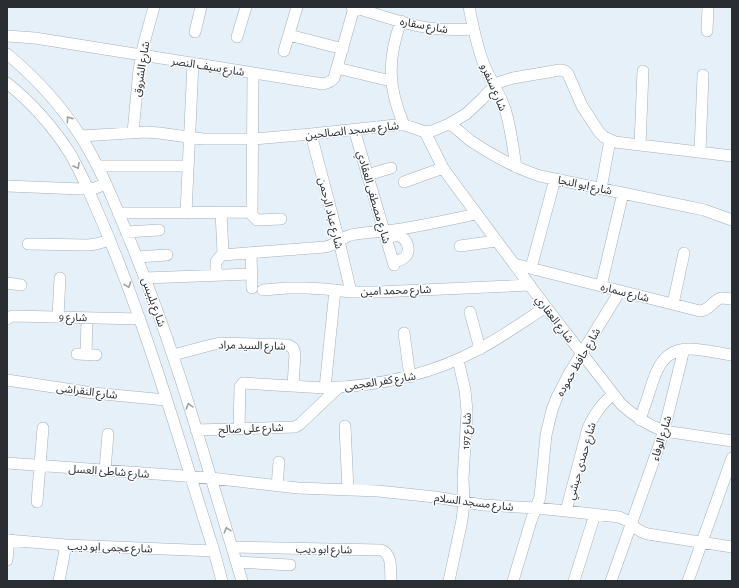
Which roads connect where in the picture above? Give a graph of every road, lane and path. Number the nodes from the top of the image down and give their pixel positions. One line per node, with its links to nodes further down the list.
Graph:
1 (154, 7): 18 (street, شارع الشروق)
2 (201, 7): 11 (street)
3 (246, 7): 14 (street)
4 (297, 7): 12 (street)
5 (353, 7): 8 (street, شارع سقاره); 15 (street, شارع سيف النصر)
6 (469, 7): 9 (street, شارع سنفرو)
7 (708, 7): 10 (street)
8 (400, 21): 9 (street, شارع سقاره); 24 (street)
9 (473, 29): 26 (street, شارع سنفرو)
10 (707, 31)
11 (195, 32)
12 (289, 35): 15 (street); 16 (street)
13 (7, 36): 18 (street, شارع سيف النصر)
14 (237, 37)
15 (342, 49): 20 (street, شارع سيف النصر)
16 (284, 51)
17 (7, 54): 33 (street, شارع بلبيس, one-way to 17)
18 (141, 55): 19 (street, شارع سيف النصر); 30 (street, شارع الشروق)
19 (193, 63): 22 (street, شارع سيف النصر); 34 (street)
20 (337, 68): 22 (street, شارع سيف النصر); 24 (street)
21 (643, 72): 37 (street)
22 (253, 73): 35 (street)
23 (703, 75): 38 (street)
24 (391, 82): 28 (street)
25 (7, 83): 50 (street, شارع بلبيس, one-way to 50)
26 (494, 86): 27 (street); 36 (street); 42 (street, شارع سنفرو)
27 (449, 124): 31 (street); 42 (street, شارع ابو النجا)
28 (404, 125): 29 (street, شارع مسجد الصالحين); 31 (street, شارع مسجد الصالحين)
29 (354, 129): 32 (street, شارع مسجد الصالحين); 45 (street, شارع مصطفى العقادي)
30 (133, 132): 33 (street, شارع مسجد الصالحين); 34 (street, شارع مسجد الصالحين)
31 (425, 132): 44 (street, شارع العقاري)
32 (311, 134): 35 (street, شارع مسجد الصالحين); 64 (street, شارع عباد الرحمن)
33 (81, 136): 40 (street, شارع بلبيس)
34 (189, 137): 35 (street, شارع مسجد الصالحين); 41 (street)
35 (253, 139): 55 (street)
36 (610, 140): 37 (street); 51 (street)
37 (640, 144): 38 (street)
38 (700, 152): 39 (street)
39 (732, 156)
40 (98, 166): 41 (street); 48 (street, شارع بلبيس)
41 (188, 166): 53 (street)
42 (516, 167): 46 (street, شارع ابو النجا)
43 (391, 168): 45 (street)
44 (443, 168): 47 (street); 57 (street, شارع العقاري)
45 (367, 175): 62 (street, شارع مصطفى العقادي)
46 (555, 179): 51 (street, شارع ابو النجا); 74 (street)
47 (404, 182)
48 (106, 184): 50 (street); 56 (street, شارع بلبيس)
49 (7, 186): 50 (street)
50 (88, 189): 63 (street, شارع بلبيس)
51 (601, 189): 52 (street, شارع ابو النجا)
52 (623, 193): 59 (street, شارع ابو النجا); 82 (street)
53 (186, 212): 54 (street); 56 (street)
54 (221, 212): 55 (street); 71 (street)
55 (252, 212): 58 (street)
56 (118, 213): 61 (street, شارع بلبيس)
57 (476, 214): 62 (street); 65 (street, شارع العقاري)
58 (281, 219)
59 (732, 220)
60 (159, 230): 61 (street)
61 (126, 232): 72 (street, شارع بلبيس)
62 (385, 235): 62 (street, شارع مصطفى العقادي); 64 (street)
63 (110, 240): 66 (street); 93 (street, شارع بلبيس, one-way to 93)
64 (339, 241): 68 (street); 85 (street, شارع عباد الرحمن)
65 (496, 241): 67 (street); 73 (street, شارع العقاري)
66 (28, 244)
67 (460, 246)
68 (251, 253): 71 (street); 75 (street)
69 (684, 253): 87 (street)
70 (167, 255): 72 (street)
71 (222, 255): 76 (street)
72 (136, 257): 78 (street, شارع بلبيس)
73 (514, 264): 74 (street, شارع سماره); 80 (street, شارع العقاري)
74 (531, 268): 82 (street, شارع سماره)
75 (251, 274): 76 (street); 83 (street, شارع محمد امين)
76 (216, 275): 78 (street)
77 (60, 278): 90 (street)
78 (145, 278): 99 (street, شارع بلبيس)
79 (7, 283): 81 (street)
80 (530, 284): 85 (street, شارع محمد امين); 88 (street, شارع العقاري)
81 (21, 285)
82 (601, 286): 84 (street, شارع سماره)
83 (335, 290): 85 (street, شارع محمد امين); 105 (street)
84 (620, 291): 87 (street, شارع سماره); 97 (street, شارع حافظ حموده)
85 (351, 292)
86 (732, 299): 87 (street, شارع سماره)
87 (673, 304)
88 (546, 307): 95 (street, شارع كفر العجمى); 97 (street, شارع العقاري)
89 (470, 312): 95 (street)
90 (58, 317): 91 (street, شارع 9); 92 (street, شارع 9)
91 (87, 318): 93 (street, شارع 9); 98 (street)
92 (7, 319)
93 (140, 319): 108 (street, شارع بلبيس)
94 (404, 333): 102 (street)
95 (480, 349): 101 (street, شارع كفر العجمى)
96 (684, 349): 100 (street); 109 (street); 114 (street, شارع الوفاء)
97 (582, 354): 107 (street, شارع العقاري); 128 (street, شارع حافظ حموده)
98 (86, 355)
99 (173, 355): 104 (street, شارع السيد مراد); 113 (street, شارع بلبيس, one-way to 99)
100 (732, 355)
101 (458, 360): 102 (street, شارع كفر العجمى); 127 (street, شارع 197)
102 (410, 377): 106 (street, شارع كفر العجمى)
103 (7, 380): 108 (street, شارع النقراشى)
104 (293, 386): 105 (street, شارع كفر العجمى); 112 (street, شارع كفر العجمى)
105 (326, 388): 106 (street, شارع كفر العجمى)
106 (339, 388): 112 (street, شارع على صالح)
107 (613, 394): 109 (street, شارع العقاري); 129 (street, شارع حمدى حبشي)
108 (166, 400): 122 (street, شارع بلبيس)
109 (640, 420): 114 (street, شارع العقاري)
110 (345, 426): 125 (street)
111 (43, 428): 120 (street)
112 (239, 428): 113 (street, شارع على صالح)
113 (196, 430): 123 (street, شارع بلبيس)
114 (664, 431): 116 (street, شارع العقاري); 131 (street, شارع الوفاء)
115 (108, 434): 121 (street)
116 (732, 441)
117 (732, 458): 133 (street)
118 (279, 462): 124 (street)
119 (7, 463): 120 (street, شارع شاطئ العسل)
120 (40, 466): 121 (street, شارع شاطئ العسل); 126 (street)
121 (105, 470): 122 (street, شارع شاطئ العسل)
122 (190, 477): 123 (street, شارع شاطئ العسل); 137 (street, شارع بلبيس)
123 (211, 478): 124 (street, شارع مسجد السلام); 135 (street, شارع بلبيس, one-way to 123)
124 (277, 486): 125 (street, شارع مسجد السلام)
125 (348, 490): 127 (street, شارع مسجد السلام)
126 (37, 502)
127 (464, 502): 128 (street, شارع مسجد السلام); 145 (street, شارع 197)
128 (536, 508): 129 (street, شارع مسجد السلام); 146 (street, شارع حافظ حموده)
129 (566, 511): 130 (street, شارع مسجد السلام)
130 (595, 514): 131 (street, شارع مسجد السلام); 147 (street)
131 (632, 525): 133 (street, شارع مسجد السلام); 148 (street, شارع الوفاء)
132 (8, 540): 134 (street, شارع عجمى ابو ديب); 138 (street)
133 (702, 542): 136 (street, شارع مسجد السلام); 149 (street)
134 (66, 545): 137 (street, شارع عجمى ابو ديب); 141 (street)
135 (232, 547): 139 (street, شارع بلبيس); 144 (street, شارع ابو ديب)
136 (732, 547)
137 (214, 551): 142 (street, شارع بلبيس)
138 (7, 560)
139 (237, 562): 140 (street); 143 (street, شارع بلبيس)
140 (290, 565)
141 (59, 581)
142 (222, 581)
143 (242, 581)
144 (391, 581)
145 (449, 581)
146 (513, 581)
147 (574, 581)
148 (611, 581)
149 (688, 581)

